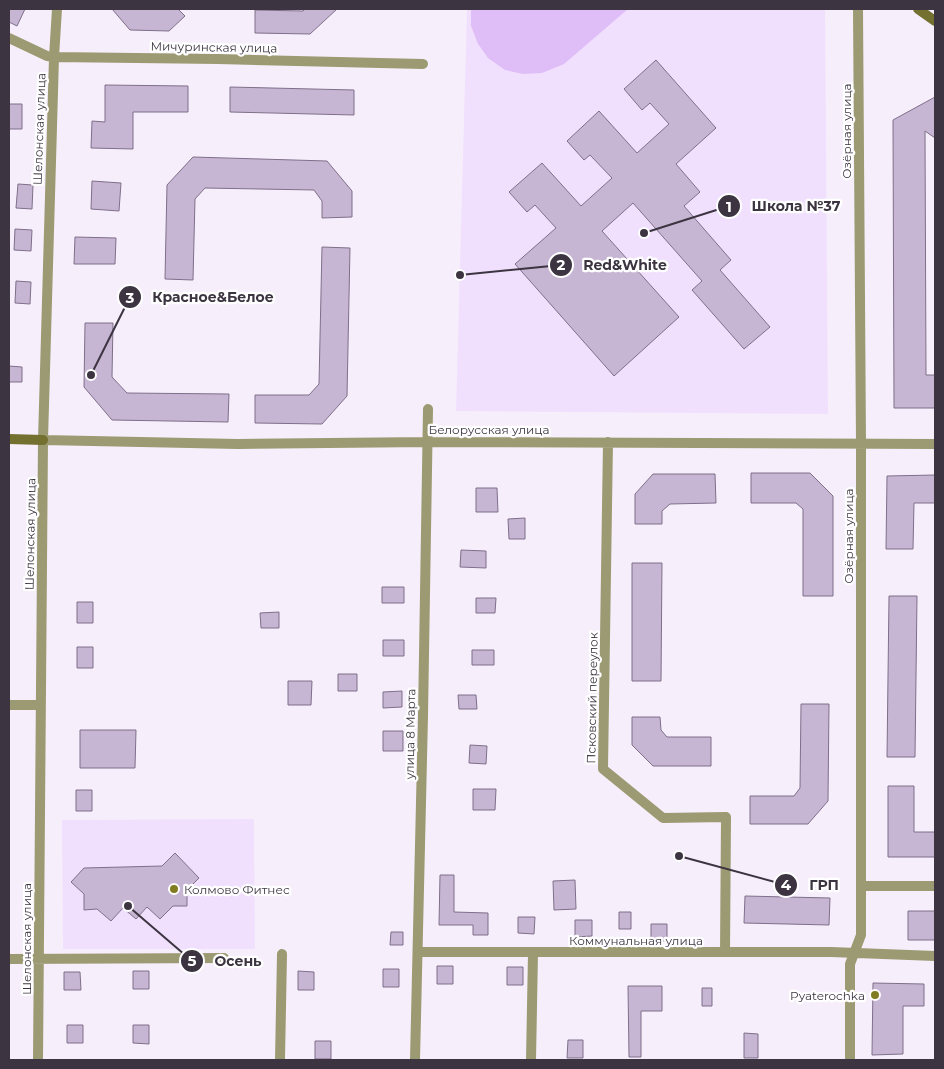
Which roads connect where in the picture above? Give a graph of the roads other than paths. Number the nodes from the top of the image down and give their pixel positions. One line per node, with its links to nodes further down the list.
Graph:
1 (57, 9): 6 (street, Шелонская улица)
2 (858, 9): 13 (street, Озёрная улица)
3 (918, 9): 4 (street)
4 (935, 21)
5 (9, 38): 6 (street, Мичуринская улица)
6 (54, 57): 7 (street, Мичуринская улица); 10 (street, Шелонская улица)
7 (423, 64)
8 (428, 409): 11 (street, улица 8 Марта)
9 (9, 439): 10 (street)
10 (43, 440): 11 (street, Белорусская улица); 15 (street, Шелонская улица)
11 (428, 442): 12 (street, Белорусская улица); 19 (street, улица 8 Марта)
12 (608, 442): 13 (street, Белорусская улица); 20 (street, Псковский переулок)
13 (861, 444): 14 (street, Белорусская улица); 17 (street, Озёрная улица)
14 (935, 444)
15 (40, 704): 16 (street); 27 (street, Шелонская улица)
16 (9, 705)
17 (861, 886): 18 (street); 22 (street, Озёрная улица)
18 (935, 886)
19 (418, 952): 21 (street, Коммунальная улица); 30 (street, улица 8 Марта)
20 (725, 952): 21 (street, Коммунальная улица); 22 (street, Коммунальная улица)
21 (534, 953): 31 (street)
22 (853, 953): 24 (street, Коммунальная улица); 32 (street, Озёрная улица)
23 (282, 954): 29 (street)
24 (935, 956)
25 (224, 958): 27 (street)
26 (9, 959): 27 (street)
27 (38, 960): 28 (street, Шелонская улица)
28 (38, 1060)
29 (280, 1060)
30 (415, 1060)
31 (531, 1060)
32 (850, 1060)

